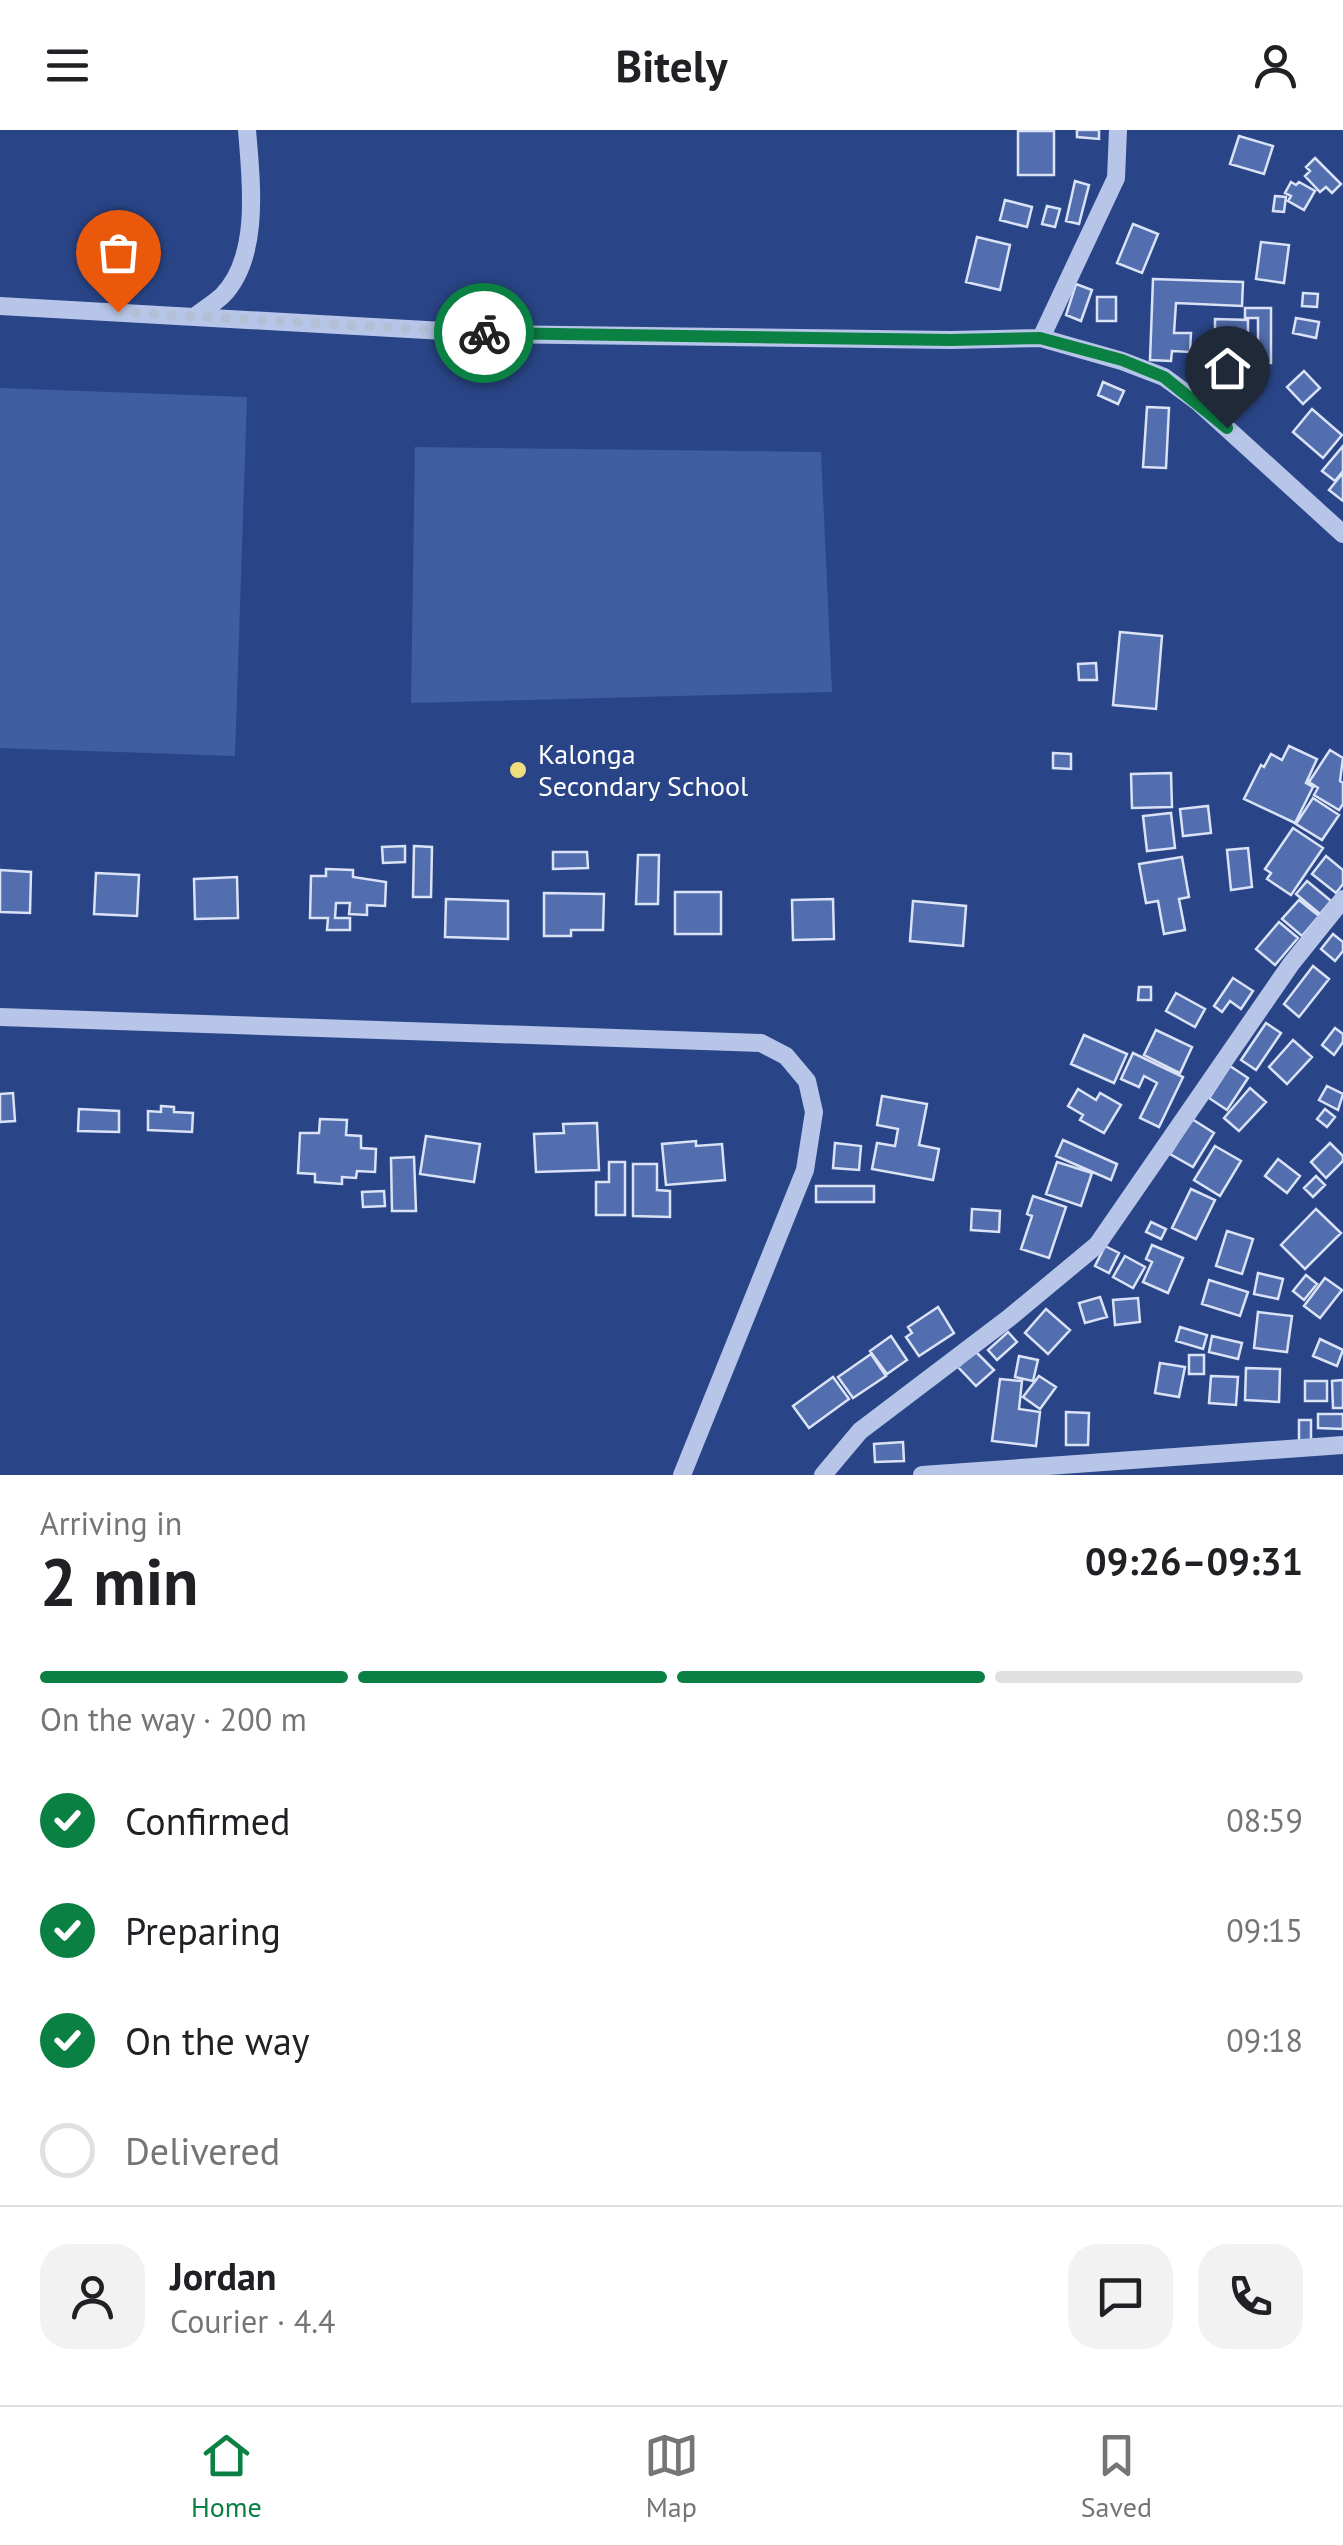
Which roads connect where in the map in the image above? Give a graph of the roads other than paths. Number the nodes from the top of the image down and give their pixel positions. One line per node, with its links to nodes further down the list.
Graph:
1 (247, 130): 4 (street)
2 (1118, 130): 5 (street)
3 (0, 306): 4 (street)
4 (197, 316): 5 (street)
5 (1040, 338): 6 (street)
6 (1343, 534)
7 (1343, 899): 12 (street)
8 (0, 1017): 11 (street)
9 (1343, 1445): 10 (street)
10 (1030, 1472): 13 (street)
11 (682, 1475)
12 (823, 1475)
13 (922, 1475)

